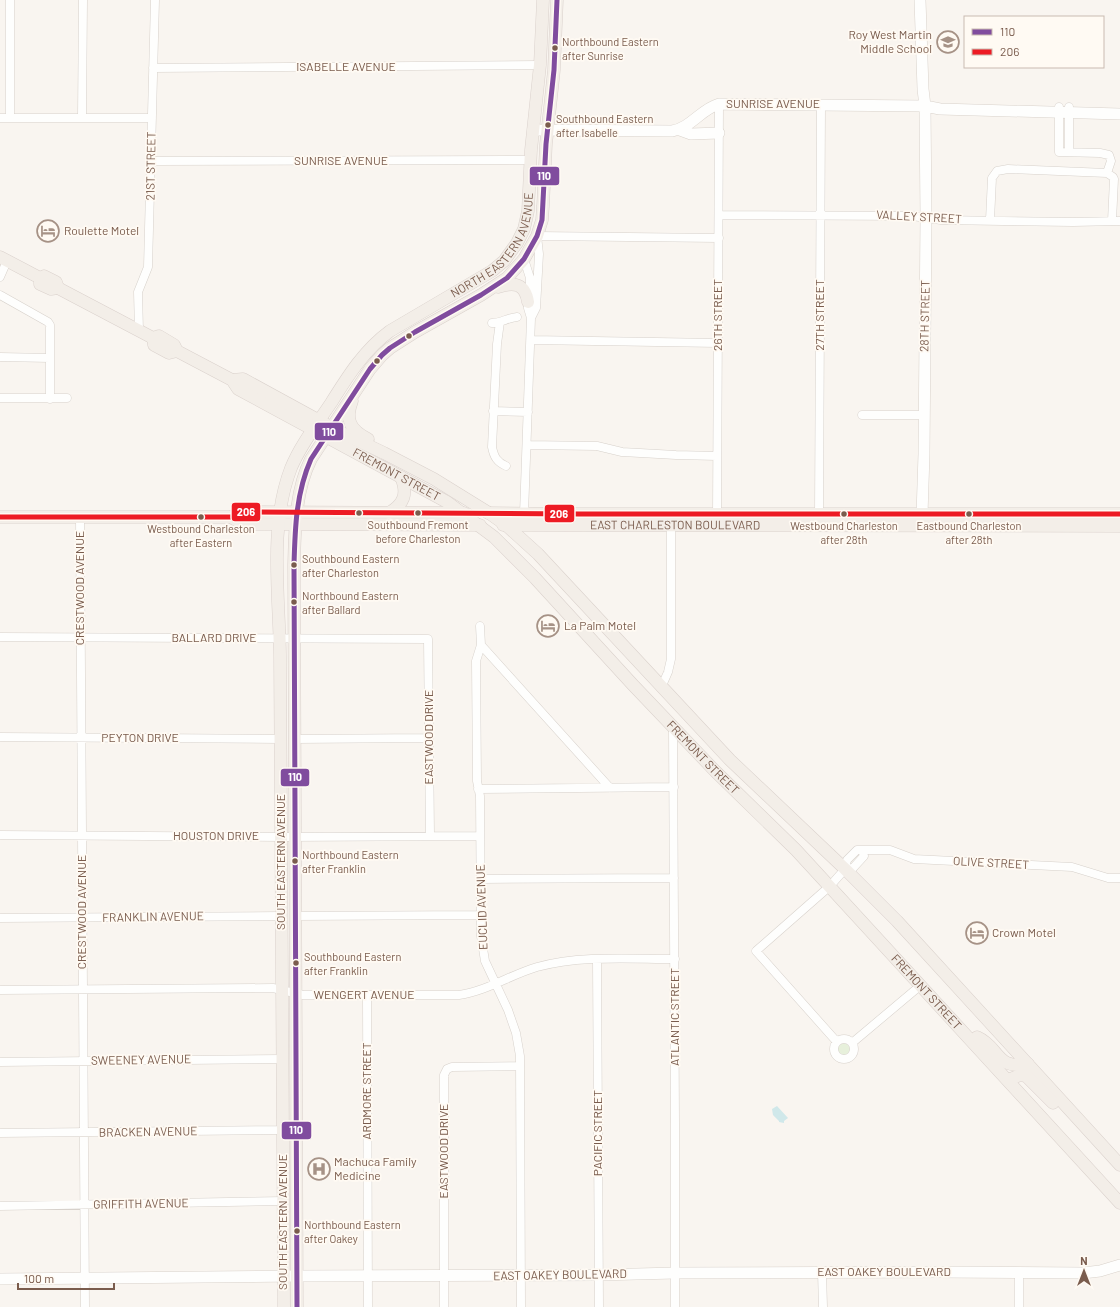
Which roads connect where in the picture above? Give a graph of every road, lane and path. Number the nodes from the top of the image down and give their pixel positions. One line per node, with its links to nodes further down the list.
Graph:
1 (10, 0): 16 (street)
2 (83, 0): 17 (street)
3 (155, 0): 8 (street, 21ST STREET)
4 (543, 0): 7 (main road, NORTH EASTERN AVENUE)
5 (557, 0): 20 (main road, NORTH EASTERN AVENUE)
6 (922, 3): 11 (street, 28TH STREET)
7 (540, 65): 8 (street, ISABELLE AVENUE); 19 (main road, NORTH EASTERN AVENUE)
8 (153, 68): 18 (street, 21ST STREET)
9 (719, 104): 10 (street, SUNRISE AVENUE); 21 (street, SUNRISE AVENUE); 22 (street, 26TH STREET)
10 (821, 105): 11 (street, SUNRISE AVENUE); 28 (street, 27TH STREET)
11 (925, 106): 13 (street, SUNRISE AVENUE); 30 (street, 28TH STREET)
12 (1120, 108): 13 (street, SUNRISE AVENUE)
13 (1064, 110): 14 (street, SUNRISE AVENUE); 23 (street); 23 (street)
14 (1120, 114)
15 (0, 118): 16 (street)
16 (10, 118): 17 (street)
17 (82, 118): 18 (street)
18 (152, 118): 25 (street, 21ST STREET)
19 (533, 130): 20 (street); 24 (main road, NORTH EASTERN AVENUE)
20 (547, 130): 21 (street); 33 (main road, NORTH EASTERN AVENUE)
21 (680, 130): 22 (street)
22 (719, 134): 29 (street, 26TH STREET)
23 (1069, 152): 26 (street)
24 (530, 160): 25 (street, SUNRISE AVENUE); 27 (main road, NORTH EASTERN AVENUE)
25 (151, 161): 44 (street, 21ST STREET)
26 (1108, 173): 31 (street); 32 (street)
27 (529, 201): 35 (main road); 40 (main road, NORTH EASTERN AVENUE)
28 (820, 214): 29 (street, VALLEY STREET); 30 (street, VALLEY STREET); 76 (street, 27TH STREET)
29 (719, 215): 34 (street, 26TH STREET)
30 (926, 218): 31 (street, VALLEY STREET); 57 (street, 28TH STREET)
31 (990, 220): 32 (street, VALLEY STREET)
32 (1116, 221)
33 (537, 236): 34 (street); 35 (main road, NORTH EASTERN AVENUE); 43 (street)
34 (719, 238): 46 (street, 26TH STREET)
35 (524, 258): 38 (main road, NORTH EASTERN AVENUE); 41 (street)
36 (4, 259): 37 (street); 44 (main road, FREMONT STREET)
37 (0, 277)
38 (491, 289): 41 (main road); 47 (main road, NORTH EASTERN AVENUE)
39 (0, 295): 49 (street)
40 (444, 300): 47 (main road); 58 (main road, NORTH EASTERN AVENUE)
41 (528, 302): 43 (street)
42 (517, 317): 54 (street)
43 (531, 318): 45 (street)
44 (139, 331): 58 (main road, FREMONT STREET)
45 (530, 340): 46 (street); 55 (street)
46 (718, 343): 62 (street, 26TH STREET)
47 (390, 348): 50 (main road, NORTH EASTERN AVENUE)
48 (0, 358): 49 (street)
49 (50, 358): 53 (street)
50 (356, 390): 59 (main road, NORTH EASTERN AVENUE); 61 (main road)
51 (0, 398): 53 (street)
52 (67, 398): 53 (street)
53 (50, 399)
54 (493, 411): 55 (street); 63 (street)
55 (528, 412): 60 (street)
56 (862, 415): 57 (street)
57 (924, 415): 77 (street, 28TH STREET)
58 (316, 426): 59 (main road, FREMONT STREET); 73 (main road, SOUTH EASTERN AVENUE)
59 (328, 432): 61 (main road, FREMONT STREET); 64 (main road, FREMONT STREET); 74 (main road, SOUTH EASTERN AVENUE)
60 (527, 445): 62 (street); 68 (street)
61 (384, 453): 67 (main road, FREMONT STREET)
62 (717, 456): 75 (street, 26TH STREET)
63 (506, 466)
64 (402, 477): 65 (main road, FREMONT STREET); 66 (main road)
65 (462, 512): 66 (main road, EAST CHARLESTON BOULEVARD); 67 (main road, EAST CHARLESTON BOULEVARD); 78 (main road, FREMONT STREET)
66 (389, 513): 74 (main road, EAST CHARLESTON BOULEVARD)
67 (489, 513): 68 (main road, EAST CHARLESTON BOULEVARD); 79 (main road, FREMONT STREET)
68 (524, 514): 75 (main road, EAST CHARLESTON BOULEVARD)
69 (1062, 514): 70 (main road, EAST CHARLESTON BOULEVARD); 77 (main road, EAST CHARLESTON BOULEVARD); 82 (main road); 83 (main road)
70 (1120, 514)
71 (0, 517): 72 (main road, EAST CHARLESTON BOULEVARD)
72 (80, 517): 73 (main road, EAST CHARLESTON BOULEVARD); 88 (street, CRESTWOOD AVENUE)
73 (279, 519): 74 (main road, EAST CHARLESTON BOULEVARD); 89 (main road, SOUTH EASTERN AVENUE)
74 (296, 519): 78 (main road, EAST CHARLESTON BOULEVARD); 90 (main road, SOUTH EASTERN AVENUE)
75 (717, 520): 76 (main road, EAST CHARLESTON BOULEVARD); 81 (main road, EAST CHARLESTON BOULEVARD)
76 (819, 520): 77 (main road, EAST CHARLESTON BOULEVARD)
77 (921, 520): 82 (main road, EAST CHARLESTON BOULEVARD)
78 (480, 525): 79 (main road, EAST CHARLESTON BOULEVARD); 94 (main road, FREMONT STREET)
79 (506, 525): 80 (main road, EAST CHARLESTON BOULEVARD); 85 (main road, FREMONT STREET)
80 (540, 525): 81 (main road, EAST CHARLESTON BOULEVARD); 85 (main road)
81 (671, 526): 93 (street)
82 (1042, 526): 83 (main road, EAST CHARLESTON BOULEVARD)
83 (1083, 526): 84 (main road, EAST CHARLESTON BOULEVARD)
84 (1120, 526)
85 (538, 554): 93 (main road, FREMONT STREET)
86 (480, 626): 92 (street, EUCLID AVENUE)
87 (0, 637): 88 (street, BALLARD DRIVE)
88 (80, 637): 89 (street, BALLARD DRIVE); 96 (street, CRESTWOOD AVENUE)
89 (280, 638): 90 (street, BALLARD DRIVE); 98 (main road, SOUTH EASTERN AVENUE)
90 (294, 638): 91 (street, BALLARD DRIVE); 99 (main road, SOUTH EASTERN AVENUE)
91 (428, 639): 97 (street, EASTWOOD DRIVE)
92 (481, 646): 101 (street); 102 (street, EUCLID AVENUE)
93 (661, 688): 109 (main road, FREMONT STREET)
94 (673, 728): 100 (street, ATLANTIC STREET); 113 (main road, FREMONT STREET)
95 (0, 737): 96 (street, PEYTON DRIVE)
96 (81, 737): 98 (street, PEYTON DRIVE); 104 (street, CRESTWOOD AVENUE)
97 (429, 738): 99 (street); 105 (street, EASTWOOD DRIVE)
98 (280, 739): 107 (main road, SOUTH EASTERN AVENUE)
99 (294, 739): 108 (main road, SOUTH EASTERN AVENUE)
100 (674, 787): 101 (street); 110 (street, ATLANTIC STREET)
101 (610, 788): 102 (street)
102 (478, 789): 106 (street, EUCLID AVENUE)
103 (0, 835): 104 (street, HOUSTON DRIVE)
104 (82, 836): 107 (street, HOUSTON DRIVE); 118 (street, CRESTWOOD AVENUE)
105 (430, 836): 106 (street, HOUSTON DRIVE); 108 (street, HOUSTON DRIVE)
106 (480, 836): 112 (street, EUCLID AVENUE)
107 (281, 837): 108 (street, HOUSTON DRIVE); 115 (main road, SOUTH EASTERN AVENUE)
108 (295, 837): 116 (main road, SOUTH EASTERN AVENUE)
109 (845, 869): 111 (street, OLIVE STREET); 113 (street, OLIVE STREET); 134 (main road, FREMONT STREET)
110 (674, 878): 112 (street); 120 (street, ATLANTIC STREET)
111 (1120, 878)
112 (480, 879): 114 (street, EUCLID AVENUE)
113 (830, 886): 122 (main road, FREMONT STREET); 129 (street, OLIVE STREET)
114 (480, 915): 116 (street); 121 (street, EUCLID AVENUE)
115 (281, 916): 118 (street, FRANKLIN AVENUE); 125 (main road, SOUTH EASTERN AVENUE)
116 (295, 916): 126 (main road, SOUTH EASTERN AVENUE)
117 (0, 918): 118 (street, FRANKLIN AVENUE)
118 (82, 918): 123 (street, CRESTWOOD AVENUE)
119 (597, 959): 120 (street, WENGERT AVENUE); 121 (street, WENGERT AVENUE); 151 (street, PACIFIC STREET)
120 (675, 959): 150 (street, ATLANTIC STREET)
121 (495, 984): 127 (street, WENGERT AVENUE); 135 (street, EUCLID AVENUE)
122 (921, 985): 128 (main road, FREMONT STREET); 130 (street)
123 (83, 989): 124 (street, WENGERT AVENUE); 125 (street, WENGERT AVENUE); 132 (street, CRESTWOOD AVENUE)
124 (0, 990)
125 (282, 990): 126 (street, WENGERT AVENUE); 131 (main road, SOUTH EASTERN AVENUE)
126 (295, 993): 127 (street, WENGERT AVENUE); 138 (main road, SOUTH EASTERN AVENUE)
127 (367, 995): 154 (street, ARDMORE STREET)
128 (968, 1036): 134 (main road); 136 (main road, FREMONT STREET)
129 (837, 1042): 130 (street); 130 (street)
130 (852, 1043)
131 (282, 1059): 132 (street, SWEENEY AVENUE); 139 (main road, SOUTH EASTERN AVENUE)
132 (83, 1061): 133 (street, SWEENEY AVENUE); 141 (street, CRESTWOOD AVENUE)
133 (0, 1062)
134 (1028, 1064): 137 (main road, FREMONT STREET)
135 (520, 1066): 155 (street, EASTWOOD DRIVE); 156 (street, EUCLID AVENUE)
136 (1008, 1080): 137 (main road); 143 (main road, FREMONT STREET)
137 (1072, 1112): 142 (main road, FREMONT STREET)
138 (296, 1128): 139 (street, BRACKEN AVENUE); 153 (main road, SOUTH EASTERN AVENUE)
139 (282, 1130): 141 (street, BRACKEN AVENUE); 144 (main road, SOUTH EASTERN AVENUE)
140 (0, 1133): 141 (street, BRACKEN AVENUE)
141 (84, 1133): 145 (street, CRESTWOOD AVENUE)
142 (1120, 1164)
143 (1118, 1199)
144 (283, 1201): 145 (street, GRIFFITH AVENUE); 152 (main road, SOUTH EASTERN AVENUE)
145 (84, 1205): 146 (street, GRIFFITH AVENUE); 157 (street, CRESTWOOD AVENUE)
146 (0, 1206)
147 (1120, 1265): 149 (street, EAST OAKEY BOULEVARD)
148 (822, 1272): 149 (street, EAST OAKEY BOULEVARD); 150 (street, EAST OAKEY BOULEVARD); 167 (street)
149 (1019, 1272): 168 (street)
150 (675, 1273): 151 (street, EAST OAKEY BOULEVARD); 166 (street, ATLANTIC STREET)
151 (598, 1275): 156 (street, EAST OAKEY BOULEVARD); 165 (street, PACIFIC STREET)
152 (283, 1276): 153 (street, EAST OAKEY BOULEVARD); 157 (street, EAST OAKEY BOULEVARD); 160 (main road, SOUTH EASTERN AVENUE)
153 (297, 1276): 154 (street, EAST OAKEY BOULEVARD); 161 (main road, SOUTH EASTERN AVENUE)
154 (368, 1276): 155 (street, EAST OAKEY BOULEVARD); 162 (street, ARDMORE STREET)
155 (444, 1276): 156 (street, EAST OAKEY BOULEVARD); 163 (street, EASTWOOD DRIVE)
156 (521, 1276): 164 (street, EUCLID AVENUE)
157 (84, 1278): 158 (street, EAST OAKEY BOULEVARD); 159 (street, CRESTWOOD AVENUE)
158 (0, 1279)
159 (84, 1307)
160 (284, 1307)
161 (297, 1307)
162 (368, 1307)
163 (444, 1307)
164 (521, 1307)
165 (599, 1307)
166 (675, 1307)
167 (823, 1307)
168 (1019, 1307)

